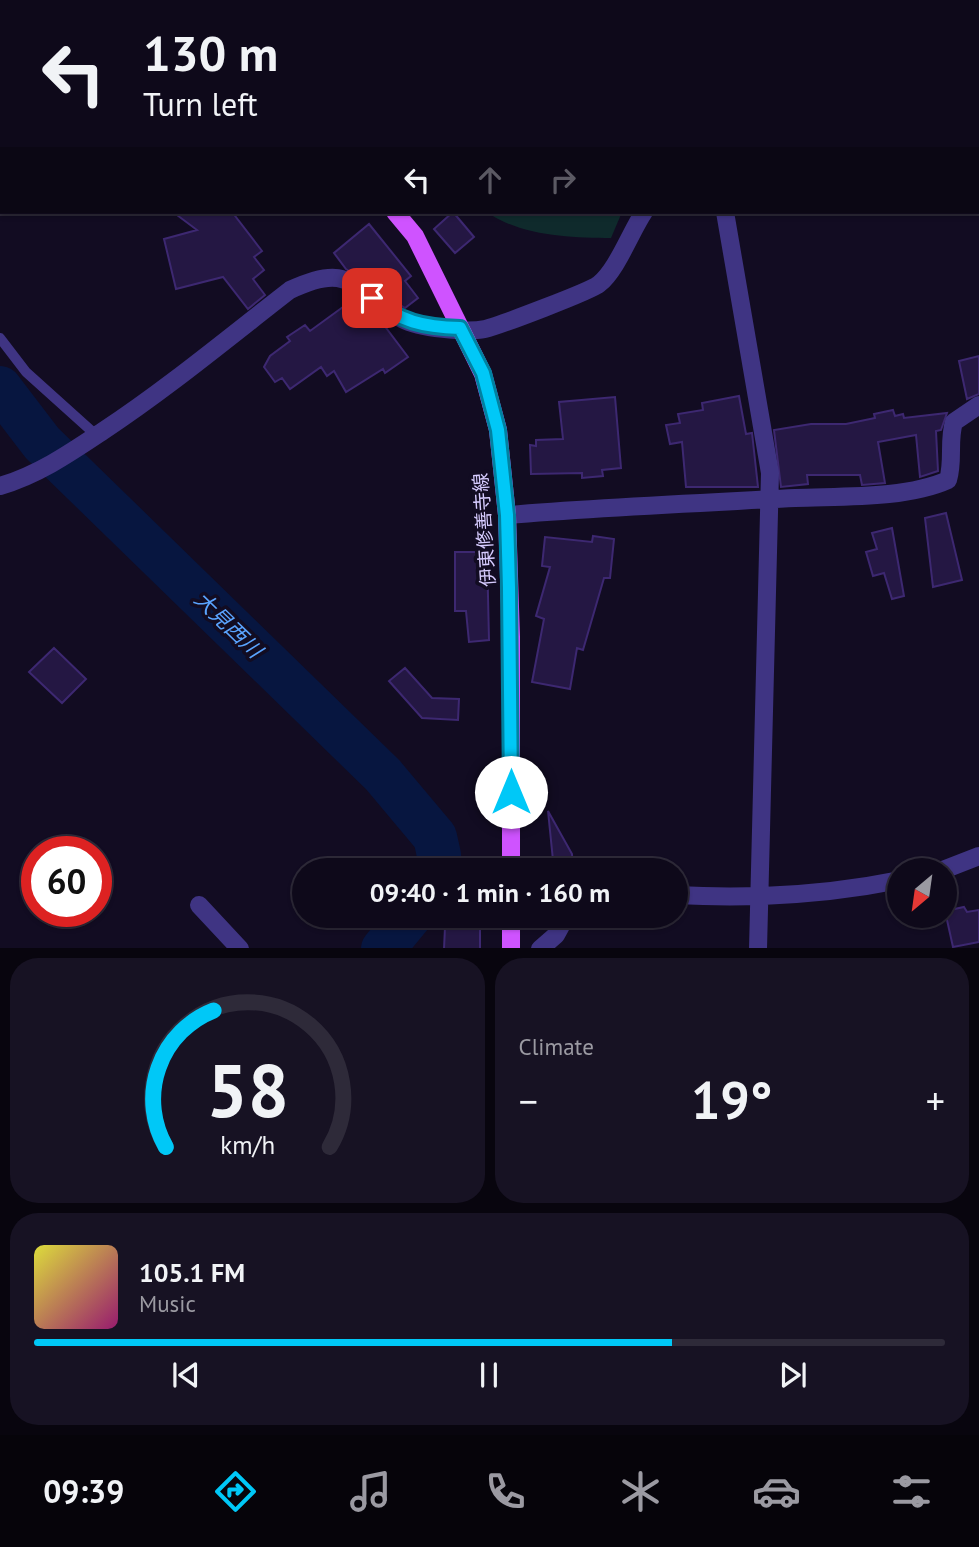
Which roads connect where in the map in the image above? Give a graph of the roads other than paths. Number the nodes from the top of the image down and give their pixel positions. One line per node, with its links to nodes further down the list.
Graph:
1 (397, 214): 4 (main road, 伊東修善寺線)
2 (643, 214): 4 (street)
3 (725, 214): 9 (street)
4 (460, 328): 7 (street); 10 (main road, 伊東修善寺線)
5 (0, 338): 7 (lane)
6 (979, 405): 9 (street)
7 (93, 438): 8 (street)
8 (0, 486)
9 (769, 499): 10 (street); 16 (street)
10 (507, 515): 12 (main road, 伊東修善寺線)
11 (979, 856): 13 (street)
12 (511, 858)
13 (957, 865)
14 (887, 883): 16 (street)
15 (688, 895): 16 (street)
16 (758, 897): 23 (street)
17 (200, 905): 20 (street)
18 (511, 928): 21 (main road)
19 (560, 928): 22 (street)
20 (240, 948)
21 (511, 948)
22 (540, 948)
23 (758, 948)

